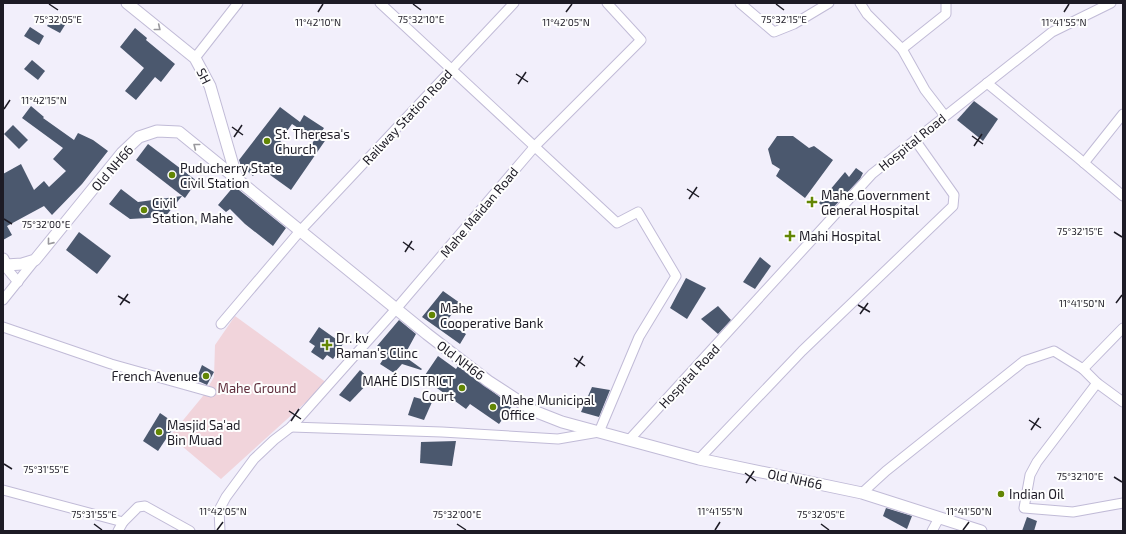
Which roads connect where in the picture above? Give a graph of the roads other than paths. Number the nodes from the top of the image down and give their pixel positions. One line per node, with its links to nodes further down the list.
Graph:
1 (127, 3): 12 (main road, SH, one-way to 12)
2 (238, 3): 12 (street)
3 (380, 3): 13 (street)
4 (514, 3): 13 (street, Railway Station Road)
5 (607, 3): 18 (street, Mahe Maidan Road)
6 (740, 3): 7 (street)
7 (829, 3)
8 (860, 3): 11 (street)
9 (946, 3): 11 (street)
10 (1111, 3): 14 (street, Hospital Road)
11 (902, 49): 16 (street)
12 (195, 58): 20 (main road, SH)
13 (453, 68): 18 (street); 22 (street, Railway Station Road)
14 (987, 83): 16 (street, Hospital Road); 19 (street)
15 (1123, 114): 19 (street)
16 (945, 116): 17 (street, Hospital Road)
17 (915, 140): 37 (street, Hospital Road); 38 (street)
18 (536, 145): 27 (street, Mahe Maidan Road); 36 (street)
19 (1084, 163): 21 (street)
20 (237, 179): 22 (main road, Old NH66); 23 (main road, Old NH66, one-way to 23)
21 (1123, 196)
22 (300, 231): 27 (main road, Old NH66); 28 (street, Railway Station Road)
23 (36, 260): 24 (main road); 25 (street)
24 (5, 262): 25 (street)
25 (18, 282): 26 (street)
26 (3, 300)
27 (396, 309): 35 (street, Mahe Maidan Road); 36 (main road, Old NH66)
28 (221, 324)
29 (3, 327): 33 (street)
30 (1123, 328): 31 (street)
31 (1083, 369): 32 (street); 40 (street)
32 (1097, 383): 34 (street); 41 (street)
33 (211, 392)
34 (1123, 402)
35 (291, 427): 36 (street); 46 (street, Mahe Maidan Road)
36 (599, 432): 37 (main road, Old NH66)
37 (629, 440): 38 (main road, Old NH66)
38 (699, 459): 40 (main road, Old NH66)
39 (3, 490): 43 (street)
40 (862, 493): 42 (main road, Old NH66)
41 (1123, 503)
42 (939, 518): 47 (street); 48 (main road, Old NH66)
43 (123, 522): 44 (street); 45 (street)
44 (118, 531)
45 (190, 531)
46 (220, 531)
47 (932, 531)
48 (981, 531)

